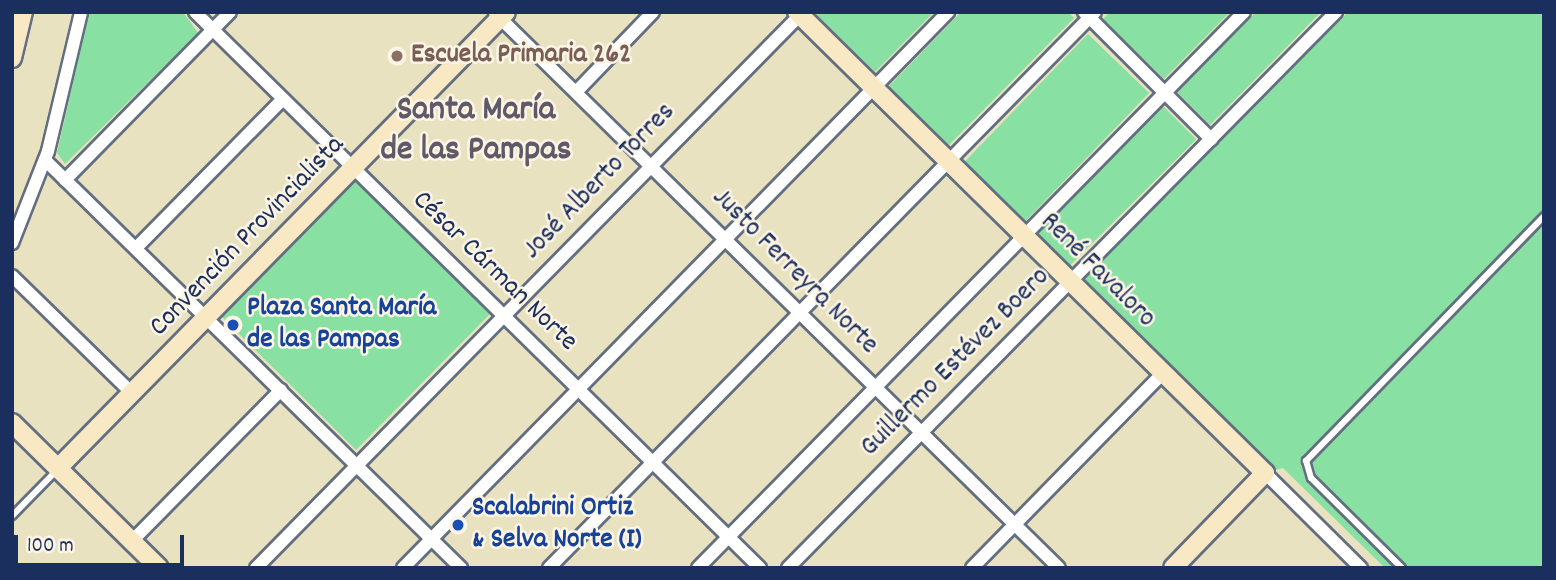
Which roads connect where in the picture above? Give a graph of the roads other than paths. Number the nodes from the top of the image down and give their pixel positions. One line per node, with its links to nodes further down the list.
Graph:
1 (23, 12): 13 (street)
2 (81, 12): 19 (street)
3 (195, 12): 12 (street, César Cárman Norte)
4 (230, 12): 12 (street)
5 (653, 12): 15 (street)
6 (948, 12): 14 (street)
7 (1244, 12): 16 (street, Guillermo Estévez Boero)
8 (1336, 12): 18 (street, Guillermo Estévez Boero)
9 (800, 13): 14 (street, René Favaloro); 21 (street, José Alberto Torres)
10 (500, 14): 15 (street, Justo Ferreyra Norte); 22 (street, Convención Provincialista)
11 (1089, 14): 16 (street); 20 (street)
12 (212, 30): 17 (street, César Cárman Norte); 23 (street)
13 (12, 58)
14 (874, 88): 20 (street, René Favaloro); 26 (street)
15 (576, 93): 21 (street, Justo Ferreyra Norte)
16 (1165, 93): 18 (street); 25 (street, Guillermo Estévez Boero)
17 (283, 99): 22 (street, César Cárman Norte); 28 (street)
18 (1211, 139): 30 (street, Guillermo Estévez Boero)
19 (45, 160): 23 (street); 27 (street)
20 (948, 162): 25 (street, René Favaloro); 31 (street)
21 (650, 165): 26 (street, Justo Ferreyra Norte); 33 (street, José Alberto Torres)
22 (353, 168): 32 (street, Convención Provincialista); 33 (street, César Cárman Norte)
23 (65, 180): 28 (street)
24 (1544, 216): 62 (lane)
25 (1024, 236): 30 (street, René Favaloro); 35 (street, Guillermo Estévez Boero)
26 (726, 239): 31 (street, Justo Ferreyra Norte); 36 (street)
27 (12, 243)
28 (136, 248): 32 (street)
29 (12, 276): 38 (street)
30 (1070, 282): 34 (street, René Favaloro); 40 (street, Guillermo Estévez Boero)
31 (800, 312): 35 (street, Justo Ferreyra Norte); 41 (street)
32 (207, 316): 37 (street); 38 (street, Convención Provincialista)
33 (503, 316): 36 (street, César Cárman Norte); 42 (street, José Alberto Torres)
34 (1163, 373): 44 (street, René Favaloro); 46 (street)
35 (876, 387): 40 (street, Justo Ferreyra Norte); 47 (street, Guillermo Estévez Boero)
36 (578, 389): 41 (street, César Cárman Norte); 48 (street)
37 (281, 390): 42 (street); 49 (street)
38 (132, 393): 43 (street, Convención Provincialista)
39 (12, 423): 43 (street)
40 (922, 432): 46 (street, Justo Ferreyra Norte); 57 (street, Guillermo Estévez Boero)
41 (653, 462): 47 (street, César Cárman Norte); 54 (street)
42 (357, 465): 48 (street); 51 (street, José Alberto Torres)
43 (58, 468): 45 (lane); 49 (street)
44 (1265, 473): 60 (street); 61 (street, René Favaloro)
45 (12, 516)
46 (1014, 524): 58 (street); 59 (street, Justo Ferreyra Norte)
47 (729, 537): 55 (street, Guillermo Estévez Boero); 56 (street, César Cárman Norte)
48 (432, 538): 52 (street); 53 (street)
49 (132, 541): 50 (street)
50 (159, 568)
51 (256, 568)
52 (403, 568)
53 (461, 568)
54 (549, 568)
55 (698, 568)
56 (760, 568)
57 (788, 568)
58 (972, 568)
59 (1059, 568)
60 (1173, 568)
61 (1361, 568)
62 (1402, 568)

